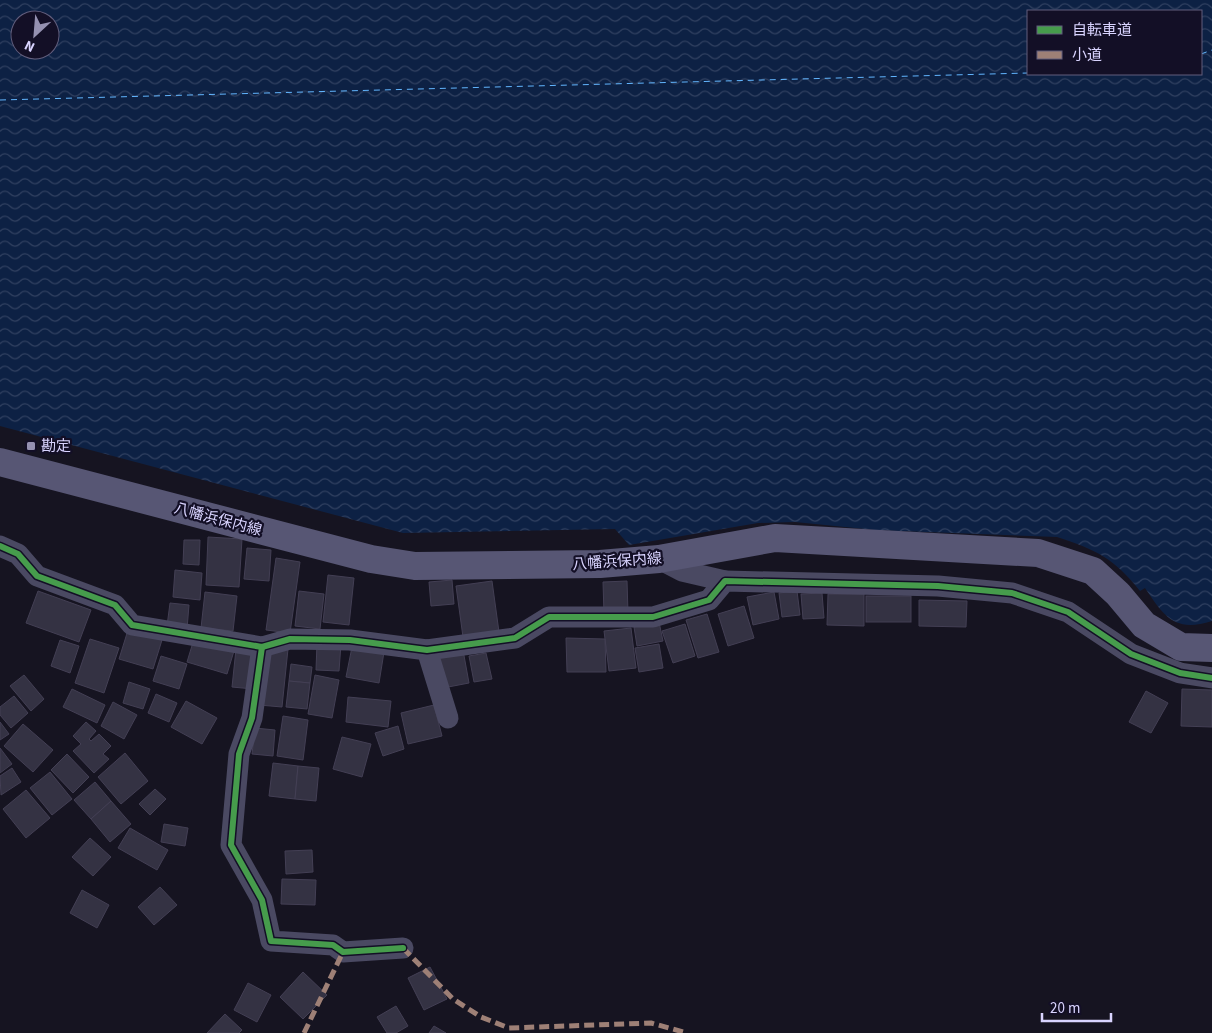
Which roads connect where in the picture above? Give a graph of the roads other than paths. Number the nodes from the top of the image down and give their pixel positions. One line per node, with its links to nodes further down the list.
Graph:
1 (0, 462): 3 (main road, 八幡浜保内線)
2 (0, 546): 5 (street)
3 (659, 559): 4 (street); 8 (main road, 八幡浜保内線)
4 (725, 581): 7 (street); 8 (street)
5 (262, 647): 7 (street); 11 (street)
6 (1212, 648): 8 (main road, 八幡浜保内線)
7 (427, 650): 10 (street)
8 (1180, 660): 9 (street)
9 (1212, 678)
10 (448, 718)
11 (403, 948)

